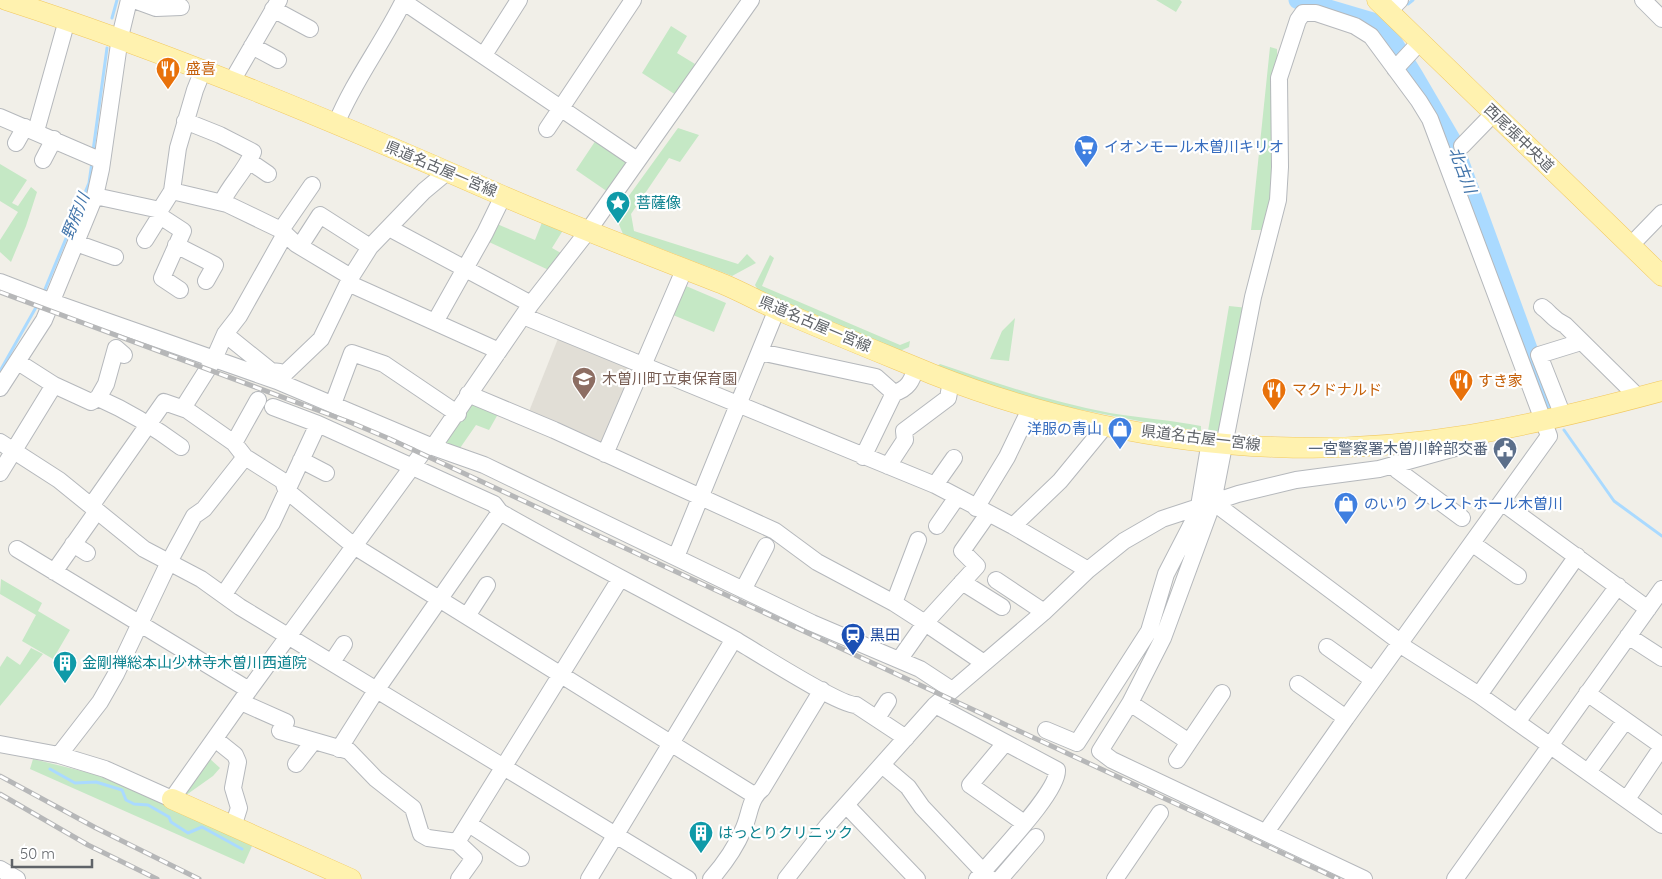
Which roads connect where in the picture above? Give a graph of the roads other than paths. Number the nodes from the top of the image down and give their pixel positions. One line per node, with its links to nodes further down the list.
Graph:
1 (6, 0): 13 (main road, 県道名古屋一宮線)
2 (129, 0): 15 (street)
3 (134, 0): 11 (street)
4 (519, 0): 18 (street)
5 (633, 0): 23 (street)
6 (1644, 0): 12 (street)
7 (404, 1): 18 (street); 27 (street)
8 (746, 2): 35 (street)
9 (1389, 4): 17 (main road, 西尾張中央道)
10 (276, 5): 14 (street); 16 (street)
11 (181, 7)
12 (1662, 19)
13 (67, 20): 15 (main road, 県道名古屋一宮線); 28 (street)
14 (310, 29)
15 (120, 38): 21 (main road, 県道名古屋一宮線); 33 (street)
16 (252, 46): 19 (street); 22 (street)
17 (1416, 47): 20 (street); 24 (main road, 西尾張中央道)
18 (484, 55): 23 (street)
19 (278, 60)
20 (1397, 67): 94 (street); 100 (street)
21 (203, 70): 22 (main road, 県道名古屋一宮線); 26 (street)
22 (232, 81): 27 (main road, 県道名古屋一宮線)
23 (561, 108): 29 (street); 35 (street)
24 (1494, 113): 32 (street); 53 (main road, 西尾張中央道)
25 (0, 117): 28 (street)
26 (185, 121): 36 (street); 40 (street)
27 (336, 124): 37 (main road, 県道名古屋一宮線)
28 (30, 129): 30 (street); 31 (street)
29 (547, 129)
30 (54, 139): 33 (street); 34 (street)
31 (16, 143)
32 (1462, 146)
33 (96, 158): 41 (street)
34 (42, 160)
35 (637, 160): 47 (street)
36 (249, 161): 38 (street); 43 (street)
37 (448, 171): 42 (main road, 県道名古屋一宮線); 46 (street)
38 (268, 174)
39 (312, 185): 48 (street)
40 (172, 191): 43 (street); 44 (street)
41 (94, 196): 44 (street); 50 (street)
42 (503, 196): 47 (main road, 県道名古屋一宮線); 56 (street)
43 (222, 202): 48 (street)
44 (160, 213): 49 (street); 51 (street)
45 (1662, 213): 53 (street)
46 (389, 228): 54 (street); 56 (street)
47 (588, 231): 57 (main road, 県道名古屋一宮線); 66 (street)
48 (283, 232): 52 (street); 68 (street)
49 (145, 240)
50 (76, 244): 55 (street); 63 (street)
51 (176, 245): 61 (street); 62 (street)
52 (300, 246): 54 (street); 60 (street)
53 (1630, 246): 59 (main road, 西尾張中央道)
54 (370, 247): 60 (street)
55 (115, 257)
56 (465, 269): 66 (street); 67 (street)
57 (684, 270): 65 (main road, 県道名古屋一宮線); 75 (street)
58 (2, 276): 63 (street)
59 (1662, 276)
60 (350, 280): 67 (street); 77 (street)
61 (206, 281)
62 (180, 290)
63 (46, 299): 73 (street); 74 (street)
64 (1542, 307): 69 (street)
65 (777, 309): 71 (street); 76 (main road, 県道名古屋一宮線)
66 (527, 310): 70 (street); 75 (street)
67 (435, 322): 70 (street)
68 (225, 334): 73 (street); 77 (street)
69 (1581, 342): 85 (street); 93 (street)
70 (499, 351): 83 (street)
71 (760, 352): 82 (street); 88 (street)
72 (124, 355): 84 (street)
73 (214, 359): 77 (street); 91 (street)
74 (18, 362): 79 (street); 80 (street)
75 (642, 365): 88 (street); 105 (street)
76 (916, 367): 78 (main road, 県道名古屋一宮線); 82 (street)
77 (282, 377): 87 (street)
78 (951, 381): 90 (main road, 県道名古屋一宮線); 111 (street)
79 (54, 385): 84 (street); 104 (street)
80 (0, 388)
81 (1662, 391): 85 (main road, 県道名古屋一宮線)
82 (894, 393): 107 (street)
83 (468, 394): 92 (street); 105 (street)
84 (98, 398): 95 (street)
85 (1638, 398): 93 (main road, 県道名古屋一宮線)
86 (258, 400): 101 (street)
87 (333, 404): 92 (street); 102 (street)
88 (740, 406): 107 (street); 118 (street)
89 (273, 407): 96 (street)
90 (1031, 407): 97 (main road, 県道名古屋一宮線); 122 (street)
91 (183, 408): 95 (street); 101 (street)
92 (458, 414): 102 (street)
93 (1563, 416): 94 (main road, 県道名古屋一宮線)
94 (1543, 421): 98 (main road, 県道名古屋一宮線); 119 (street)
95 (149, 423): 103 (street); 121 (street)
96 (318, 424): 109 (street); 112 (street)
97 (1106, 425): 100 (main road, 県道名古屋一宮線); 126 (street)
98 (1486, 434): 100 (main road, 県道名古屋一宮線); 110 (street)
99 (0, 442): 104 (street)
100 (1218, 442): 120 (street)
101 (234, 443): 106 (street)
102 (430, 446): 112 (street); 135 (street)
103 (181, 447)
104 (15, 451): 113 (street); 121 (street)
105 (605, 454): 118 (street)
106 (245, 456): 116 (street); 136 (street)
107 (863, 458): 111 (street)
108 (954, 458): 115 (street)
109 (301, 460): 114 (street); 116 (street)
110 (1396, 464): 120 (street); 124 (street)
111 (888, 466): 115 (street)
112 (413, 468): 123 (street); 130 (street)
113 (0, 473)
114 (326, 473)
115 (935, 485): 117 (street)
116 (286, 490): 130 (street); 146 (street)
117 (957, 497): 122 (street); 125 (street)
118 (702, 498): 135 (street); 149 (street)
119 (1503, 503): 129 (street); 134 (street)
120 (1206, 504): 137 (street); 155 (street); 159 (street)
121 (94, 508): 128 (street); 136 (street)
122 (982, 511): 126 (street); 142 (street)
123 (500, 512): 140 (street); 147 (street)
124 (1462, 518)
125 (937, 526)
126 (1013, 526): 137 (street)
127 (918, 540): 149 (street)
128 (73, 544): 133 (street); 138 (street)
129 (1473, 544): 139 (street); 159 (street)
130 (354, 546): 147 (street); 156 (street)
131 (766, 546): 145 (street)
132 (17, 549): 138 (street)
133 (87, 553)
134 (1577, 556): 144 (street); 175 (street)
135 (676, 557): 145 (street)
136 (169, 562): 146 (street); 154 (street)
137 (1088, 570): 151 (street)
138 (54, 572): 154 (street)
139 (1518, 576)
140 (620, 578): 158 (street); 166 (street)
141 (996, 580): 151 (street)
142 (962, 582): 150 (street); 153 (street)
143 (487, 585): 152 (street)
144 (1618, 586): 148 (street); 183 (street)
145 (743, 590): 163 (street)
146 (224, 594): 156 (street)
147 (440, 599): 152 (street); 170 (street)
148 (1656, 601): 157 (street)
149 (894, 603): 153 (street)
150 (1002, 607)
151 (1044, 612): 165 (street)
152 (467, 616): 166 (street)
153 (925, 623): 163 (street); 165 (street)
154 (139, 624): 176 (street); 197 (street)
155 (1156, 634): 169 (street); 177 (street)
156 (289, 635): 164 (street); 176 (street)
157 (1628, 636): 162 (street); 174 (street)
158 (734, 639): 171 (street); 190 (street)
159 (1399, 643): 167 (street); 175 (street)
160 (344, 644): 164 (street)
161 (1327, 647): 167 (street)
162 (1662, 658)
163 (900, 660): 172 (street)
164 (332, 662): 170 (street)
165 (984, 663): 172 (street)
166 (562, 676): 190 (street); 201 (street)
167 (1373, 680): 181 (street)
168 (1298, 684): 181 (street)
169 (1113, 686): 177 (street); 184 (street)
170 (377, 689): 196 (street); 201 (street)
171 (822, 690): 180 (street); 203 (street)
172 (952, 690): 179 (street)
173 (1222, 693): 191 (street)
174 (1588, 693): 182 (street); 194 (street)
175 (1479, 695): 183 (street)
176 (245, 696): 187 (street); 189 (street)
177 (1131, 700): 188 (street); 191 (street)
178 (888, 701): 180 (street)
179 (935, 705): 186 (street); 192 (street)
180 (877, 718): 186 (street)
181 (1346, 718): 212 (street)
182 (1625, 721): 195 (street); 202 (street)
183 (1517, 722): 194 (street)
184 (1085, 729): 185 (street); 188 (street)
185 (1046, 730)
186 (906, 738): 200 (street)
187 (214, 739): 204 (street); 211 (street)
188 (1106, 741): 212 (street)
189 (313, 742): 196 (street); 199 (street)
190 (670, 742): 203 (street); 213 (street)
191 (1189, 742): 198 (street)
192 (1005, 743): 208 (street); 208 (street)
193 (0, 744): 197 (street)
194 (1550, 747): 202 (street); 230 (street)
195 (1662, 747): 205 (street)
196 (339, 749): 215 (street)
197 (59, 755): 204 (street)
198 (1176, 760)
199 (296, 764)
200 (882, 765): 206 (street); 218 (street)
201 (504, 768): 209 (street); 213 (street)
202 (1588, 772): 205 (street)
203 (754, 795): 224 (street)
204 (172, 799): 211 (main road)
205 (1627, 799): 210 (street)
206 (846, 805): 225 (street); 226 (street)
207 (1160, 813): 228 (street)
208 (1024, 823): 218 (street)
209 (469, 824): 215 (street); 216 (street)
210 (1662, 824)
211 (233, 827): 220 (main road)
212 (1266, 832): 229 (street)
213 (615, 834): 222 (street); 223 (street)
214 (1036, 838): 227 (street)
215 (457, 842): 221 (street)
216 (520, 858)
217 (0, 868): 219 (street)
218 (983, 877)
219 (17, 879)
220 (352, 879)
221 (459, 879)
222 (589, 879)
223 (688, 879)
224 (711, 879)
225 (786, 879)
226 (917, 879)
227 (1000, 879)
228 (1115, 879)
229 (1364, 879)
230 (1455, 879)

